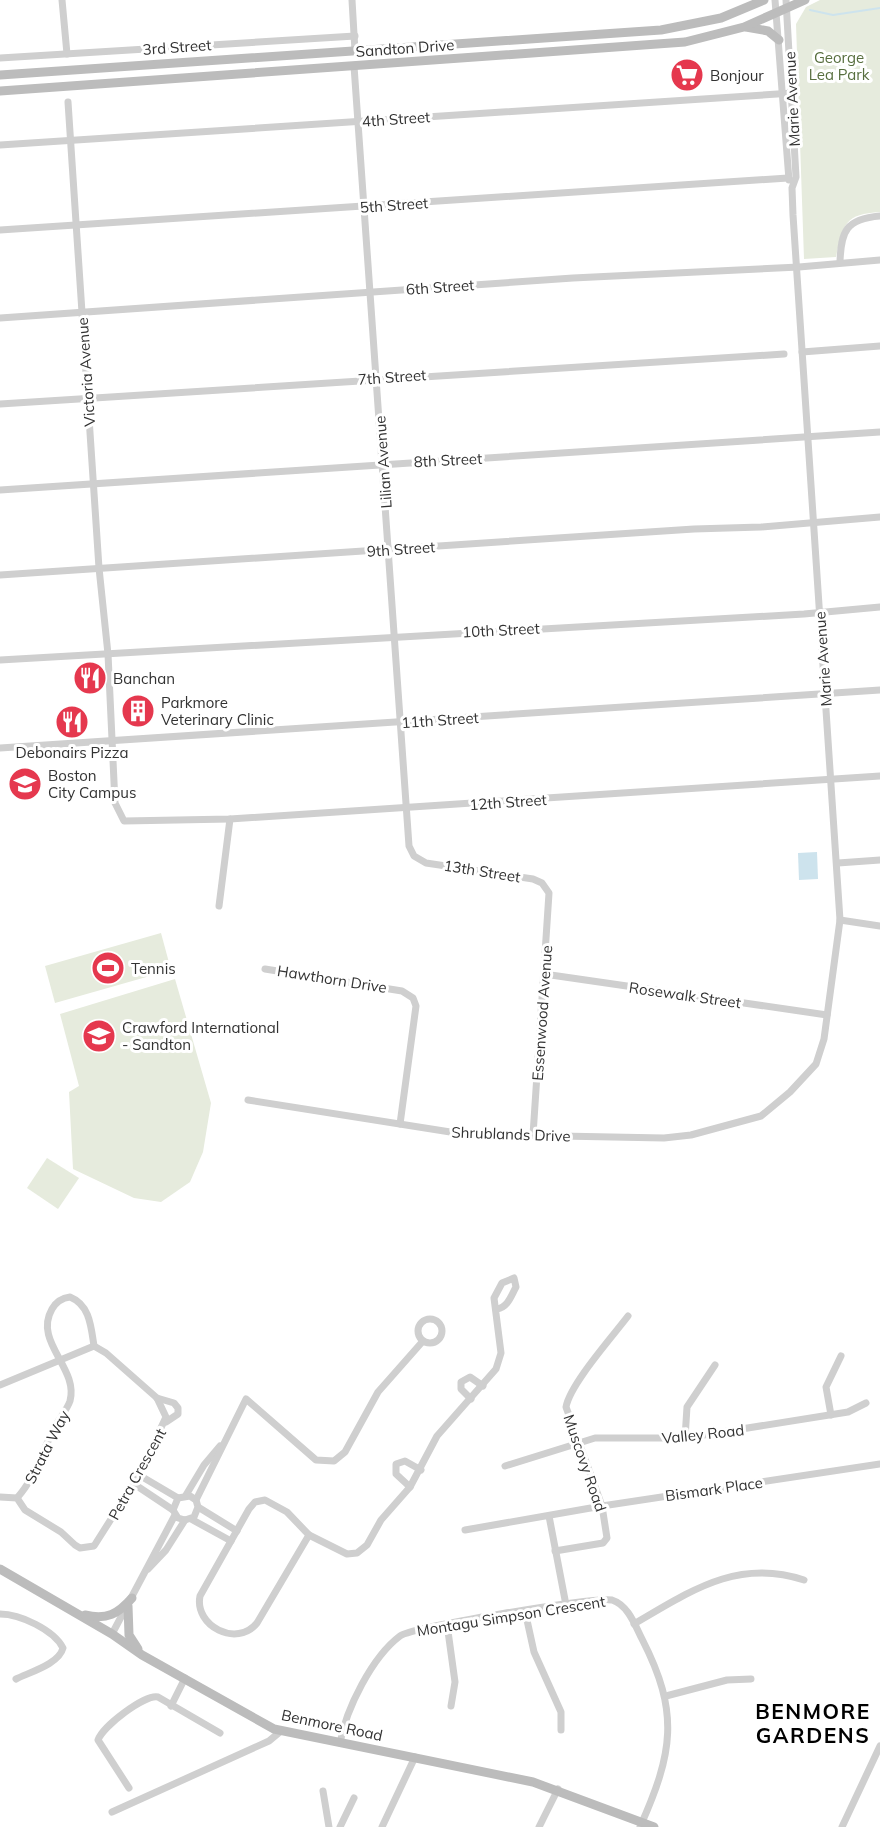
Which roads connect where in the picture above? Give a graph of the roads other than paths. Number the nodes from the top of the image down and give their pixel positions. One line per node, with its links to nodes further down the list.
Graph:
1 (62, 0): 12 (street)
2 (352, 0): 9 (street)
3 (764, 0): 11 (main road, Sandton Drive)
4 (775, 0): 7 (street, Marie Avenue)
5 (805, 0): 6 (main road, Sandton Drive)
6 (787, 5): 7 (main road, Sandton Drive); 17 (street, Marie Avenue)
7 (776, 14): 8 (main road, Sandton Drive); 10 (street, Marie Avenue)
8 (744, 27): 10 (main road); 14 (main road, Sandton Drive)
9 (355, 36): 11 (street); 12 (street, 3rd Street)
10 (779, 40): 18 (street, Marie Avenue)
11 (356, 51): 15 (main road, Sandton Drive)
12 (68, 54): 13 (street, 3rd Street)
13 (0, 58)
14 (354, 66): 16 (main road, Sandton Drive); 20 (street, Lilian Avenue)
15 (0, 75)
16 (0, 91)
17 (793, 93): 18 (street, 4th Street); 24 (street, Marie Avenue)
18 (783, 94): 20 (street, 4th Street); 23 (street, Marie Avenue)
19 (68, 102): 21 (street, Victoria Avenue)
20 (359, 121): 21 (street, 4th Street); 25 (street, Lilian Avenue)
21 (71, 140): 22 (street, 4th Street); 27 (street, Victoria Avenue)
22 (0, 145)
23 (788, 178): 24 (street, Marie Avenue); 25 (street, 5th Street)
24 (792, 188): 31 (street, Marie Avenue)
25 (365, 207): 27 (street, 5th Street); 32 (street, Lilian Avenue)
26 (880, 216): 30 (street)
27 (76, 225): 28 (street, 5th Street); 33 (street, Victoria Avenue)
28 (0, 230)
29 (880, 260): 30 (street, 6th Street)
30 (840, 262): 31 (street, 6th Street)
31 (799, 267): 32 (street, 6th Street); 36 (street, Marie Avenue)
32 (372, 292): 33 (street, 6th Street); 38 (street, Lilian Avenue)
33 (82, 313): 34 (street, 6th Street); 39 (street, Victoria Avenue)
34 (0, 318)
35 (880, 346): 36 (street)
36 (802, 352): 42 (street, Marie Avenue)
37 (784, 354): 38 (street, 7th Street)
38 (376, 378): 39 (street, 7th Street); 43 (street, Lilian Avenue)
39 (88, 398): 40 (street, 7th Street); 44 (street, Victoria Avenue)
40 (0, 404)
41 (880, 432): 42 (street)
42 (808, 436): 43 (street, 8th Street); 47 (street, Marie Avenue)
43 (384, 464): 44 (street, 8th Street); 48 (street, Lilian Avenue)
44 (95, 484): 45 (street, 8th Street); 49 (street, Victoria Avenue)
45 (0, 490)
46 (880, 517): 47 (street)
47 (814, 522): 48 (street, 9th Street); 52 (street, Marie Avenue)
48 (388, 549): 49 (street, 9th Street); 53 (street, Lilian Avenue)
49 (99, 568): 50 (street, 9th Street); 54 (street, Victoria Avenue)
50 (0, 575)
51 (880, 607): 52 (street, 10th Street)
52 (820, 612): 53 (street, 10th Street); 57 (street, Marie Avenue)
53 (396, 635): 54 (street, 10th Street); 58 (street, Lilian Avenue)
54 (108, 654): 55 (street); 59 (street)
55 (0, 660)
56 (880, 690): 57 (street, 11th Street)
57 (826, 694): 58 (street, 11th Street); 62 (street, Marie Avenue)
58 (401, 722): 59 (street, 11th Street); 63 (street, Lilian Avenue)
59 (113, 740): 60 (street, 11th Street); 64 (street, 12th Street)
60 (0, 748)
61 (880, 776): 62 (street, 12th Street)
62 (832, 780): 63 (street, 12th Street); 67 (street, Marie Avenue)
63 (406, 809): 64 (street, 12th Street); 65 (street, Lilian Avenue)
64 (230, 819): 69 (street)
65 (414, 856): 68 (street, 13th Street)
66 (880, 860): 67 (street)
67 (837, 863): 70 (street, Marie Avenue)
68 (548, 890): 73 (street, Essenwood Avenue)
69 (219, 906)
70 (840, 920): 71 (street); 74 (street, Marie Avenue)
71 (880, 926)
72 (265, 969): 77 (street, Hawthorn Drive)
73 (544, 974): 74 (street, Rosewalk Street); 78 (street, Essenwood Avenue)
74 (827, 1015): 76 (street, Marie Avenue)
75 (248, 1100): 77 (street, Shrublands Drive)
76 (771, 1110): 78 (street, Shrublands Drive)
77 (400, 1124): 78 (street, Shrublands Drive)
78 (533, 1135)
79 (497, 1309): 87 (street)
80 (628, 1316): 95 (street, Muscovy Road)
81 (423, 1341): 94 (street)
82 (94, 1346): 84 (street); 84 (street, Strata Way); 88 (street, Petra Crescent)
83 (841, 1356): 91 (street)
84 (60, 1359): 86 (street); 104 (street, Strata Way)
85 (715, 1365): 93 (street)
86 (0, 1385)
87 (483, 1386): 89 (street); 89 (street)
88 (157, 1398): 92 (street, Petra Crescent); 92 (street)
89 (471, 1399): 98 (street)
90 (866, 1403): 91 (street, Valley Road)
91 (831, 1415): 93 (street, Valley Road)
92 (166, 1422): 99 (street, Petra Crescent)
93 (685, 1438): 95 (street, Valley Road)
94 (224, 1442): 102 (street); 106 (street)
95 (579, 1442): 97 (street, Valley Road); 107 (street, Muscovy Road)
96 (880, 1464): 107 (street, Bismark Place)
97 (505, 1466)
98 (421, 1470): 101 (street); 101 (street)
99 (139, 1475): 100 (street, Petra Crescent); 105 (street)
100 (134, 1484): 104 (street, Petra Crescent); 108 (street)
101 (410, 1487): 113 (street)
102 (186, 1495): 105 (street); 106 (street)
103 (0, 1497): 104 (street)
104 (17, 1498)
105 (178, 1498): 108 (street)
106 (197, 1504): 110 (street); 112 (street)
107 (602, 1506): 109 (street, Bismark Place); 115 (street, Muscovy Road)
108 (174, 1512): 110 (street); 117 (street)
109 (549, 1516): 111 (street, Bismark Place); 115 (street)
110 (188, 1520): 114 (street); 117 (street)
111 (465, 1530)
112 (237, 1531): 113 (street); 114 (street)
113 (309, 1535): 114 (street)
114 (231, 1541)
115 (555, 1551): 120 (street)
116 (0, 1569): 122 (main road, Benmore Road)
117 (148, 1569): 119 (street)
118 (804, 1580): 125 (street)
119 (130, 1602): 122 (main road); 126 (street); 127 (main road)
120 (566, 1605): 121 (street, Montagu Simpson Crescent); 125 (street, Montagu Simpson Crescent)
121 (525, 1611): 124 (street, Montagu Simpson Crescent); 134 (street)
122 (77, 1613): 126 (main road, Benmore Road)
123 (0, 1614): 129 (street)
124 (447, 1624): 133 (street); 137 (street, Montagu Simpson Crescent)
125 (634, 1624): 131 (street, Montagu Simpson Crescent)
126 (112, 1634): 127 (main road, Benmore Road)
127 (142, 1655): 128 (main road, Benmore Road)
128 (185, 1678): 132 (street); 135 (main road, Benmore Road)
129 (16, 1679)
130 (751, 1679): 131 (street)
131 (666, 1696): 145 (street, Montagu Simpson Crescent)
132 (171, 1706): 136 (street); 140 (street)
133 (451, 1706)
134 (561, 1730)
135 (281, 1731): 137 (main road, Benmore Road); 144 (street)
136 (220, 1733)
137 (340, 1743): 139 (main road, Benmore Road)
138 (880, 1746): 151 (street)
139 (415, 1757): 141 (main road, Benmore Road); 148 (street)
140 (129, 1788)
141 (558, 1790): 145 (main road, Benmore Road); 149 (street)
142 (323, 1791): 146 (street)
143 (354, 1798): 147 (street)
144 (112, 1812)
145 (641, 1825): 150 (main road, Benmore Road)
146 (329, 1827)
147 (340, 1827)
148 (382, 1827)
149 (540, 1827)
150 (654, 1827)
151 (842, 1827)

